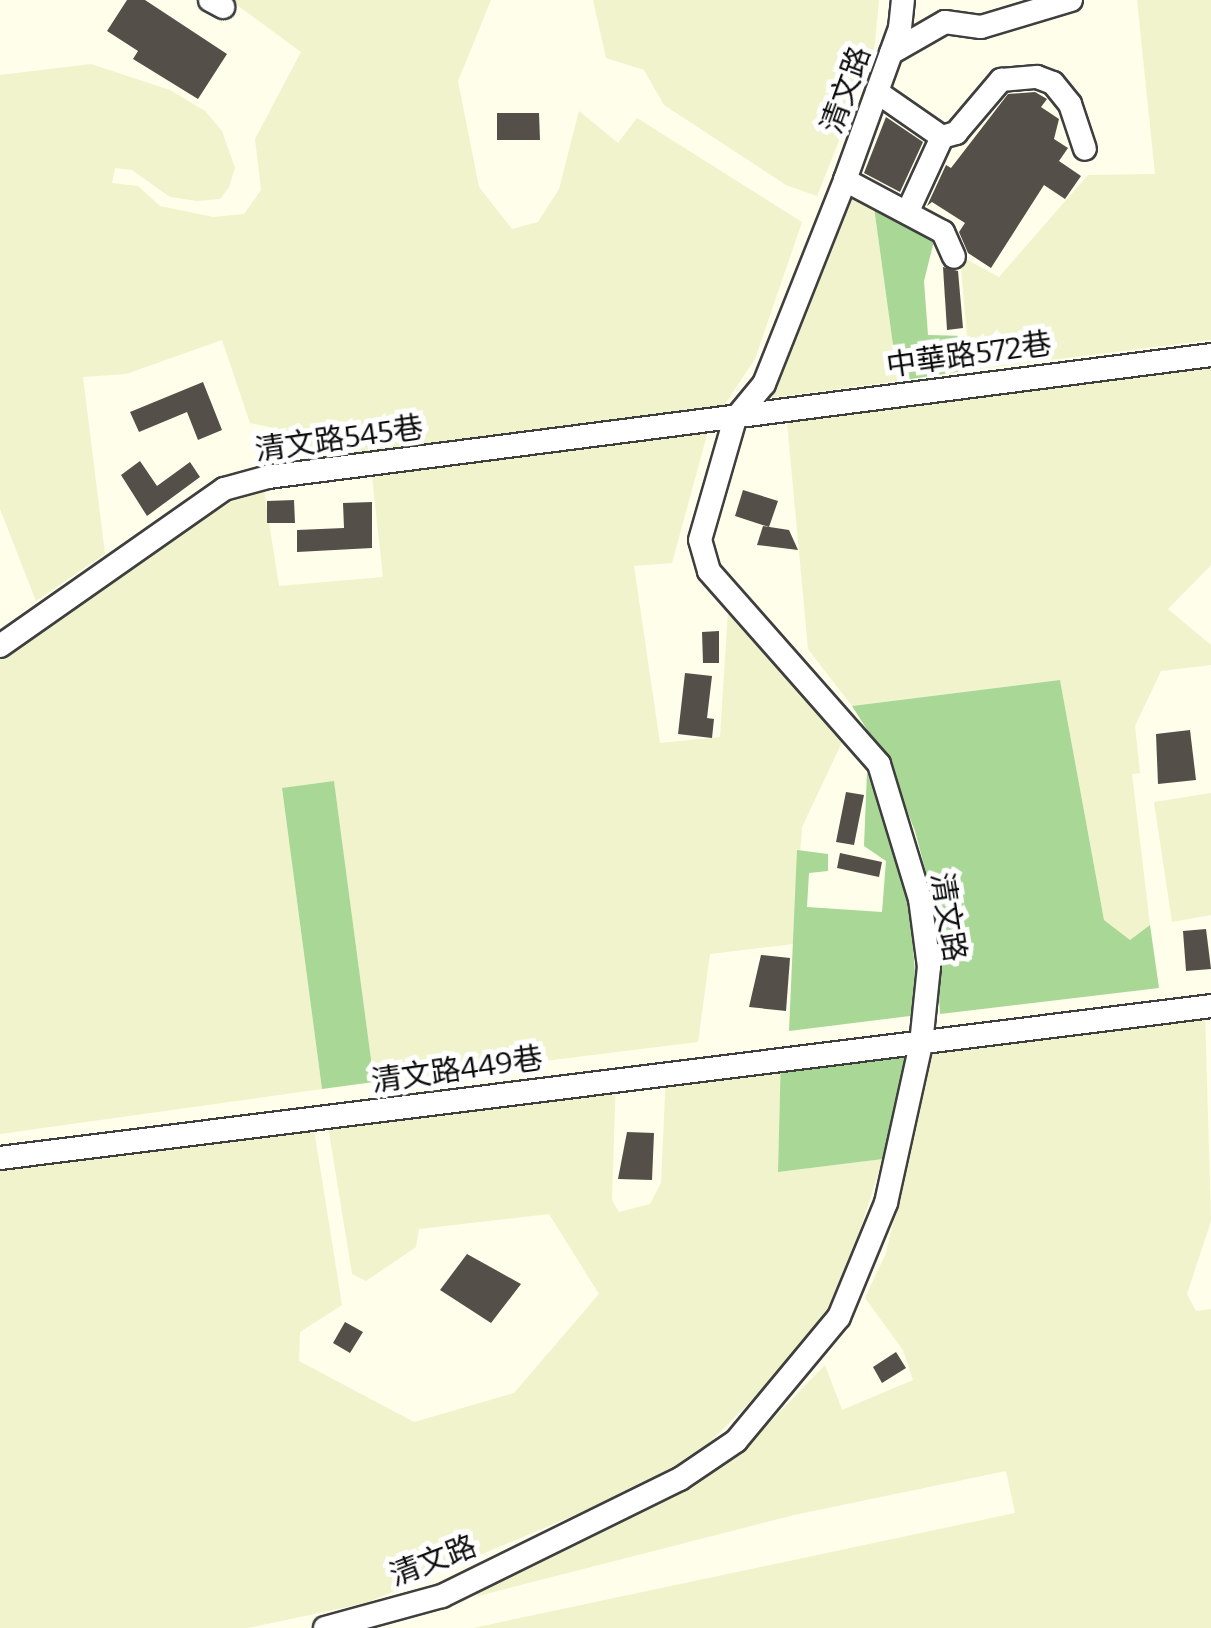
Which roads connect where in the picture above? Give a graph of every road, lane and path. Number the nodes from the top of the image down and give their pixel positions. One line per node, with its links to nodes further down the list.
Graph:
1 (1071, 0): 3 (street)
2 (902, 5): 3 (street, 清文路)
3 (891, 53): 4 (street, 清文路)
4 (877, 92): 5 (street); 7 (street, 清文路)
5 (942, 137): 6 (street); 8 (street)
6 (1085, 149)
7 (845, 180): 8 (street); 11 (street, 清文路)
8 (908, 210): 9 (street)
9 (954, 256)
10 (1211, 355): 11 (street, 中華路572巷)
11 (735, 419): 12 (street, 清文路545巷); 14 (street, 清文路)
12 (0, 646)
13 (1211, 1006): 14 (street, 清文路449巷)
14 (922, 1044): 15 (street, 清文路449巷); 16 (street, 清文路)
15 (0, 1158)
16 (325, 1628)

